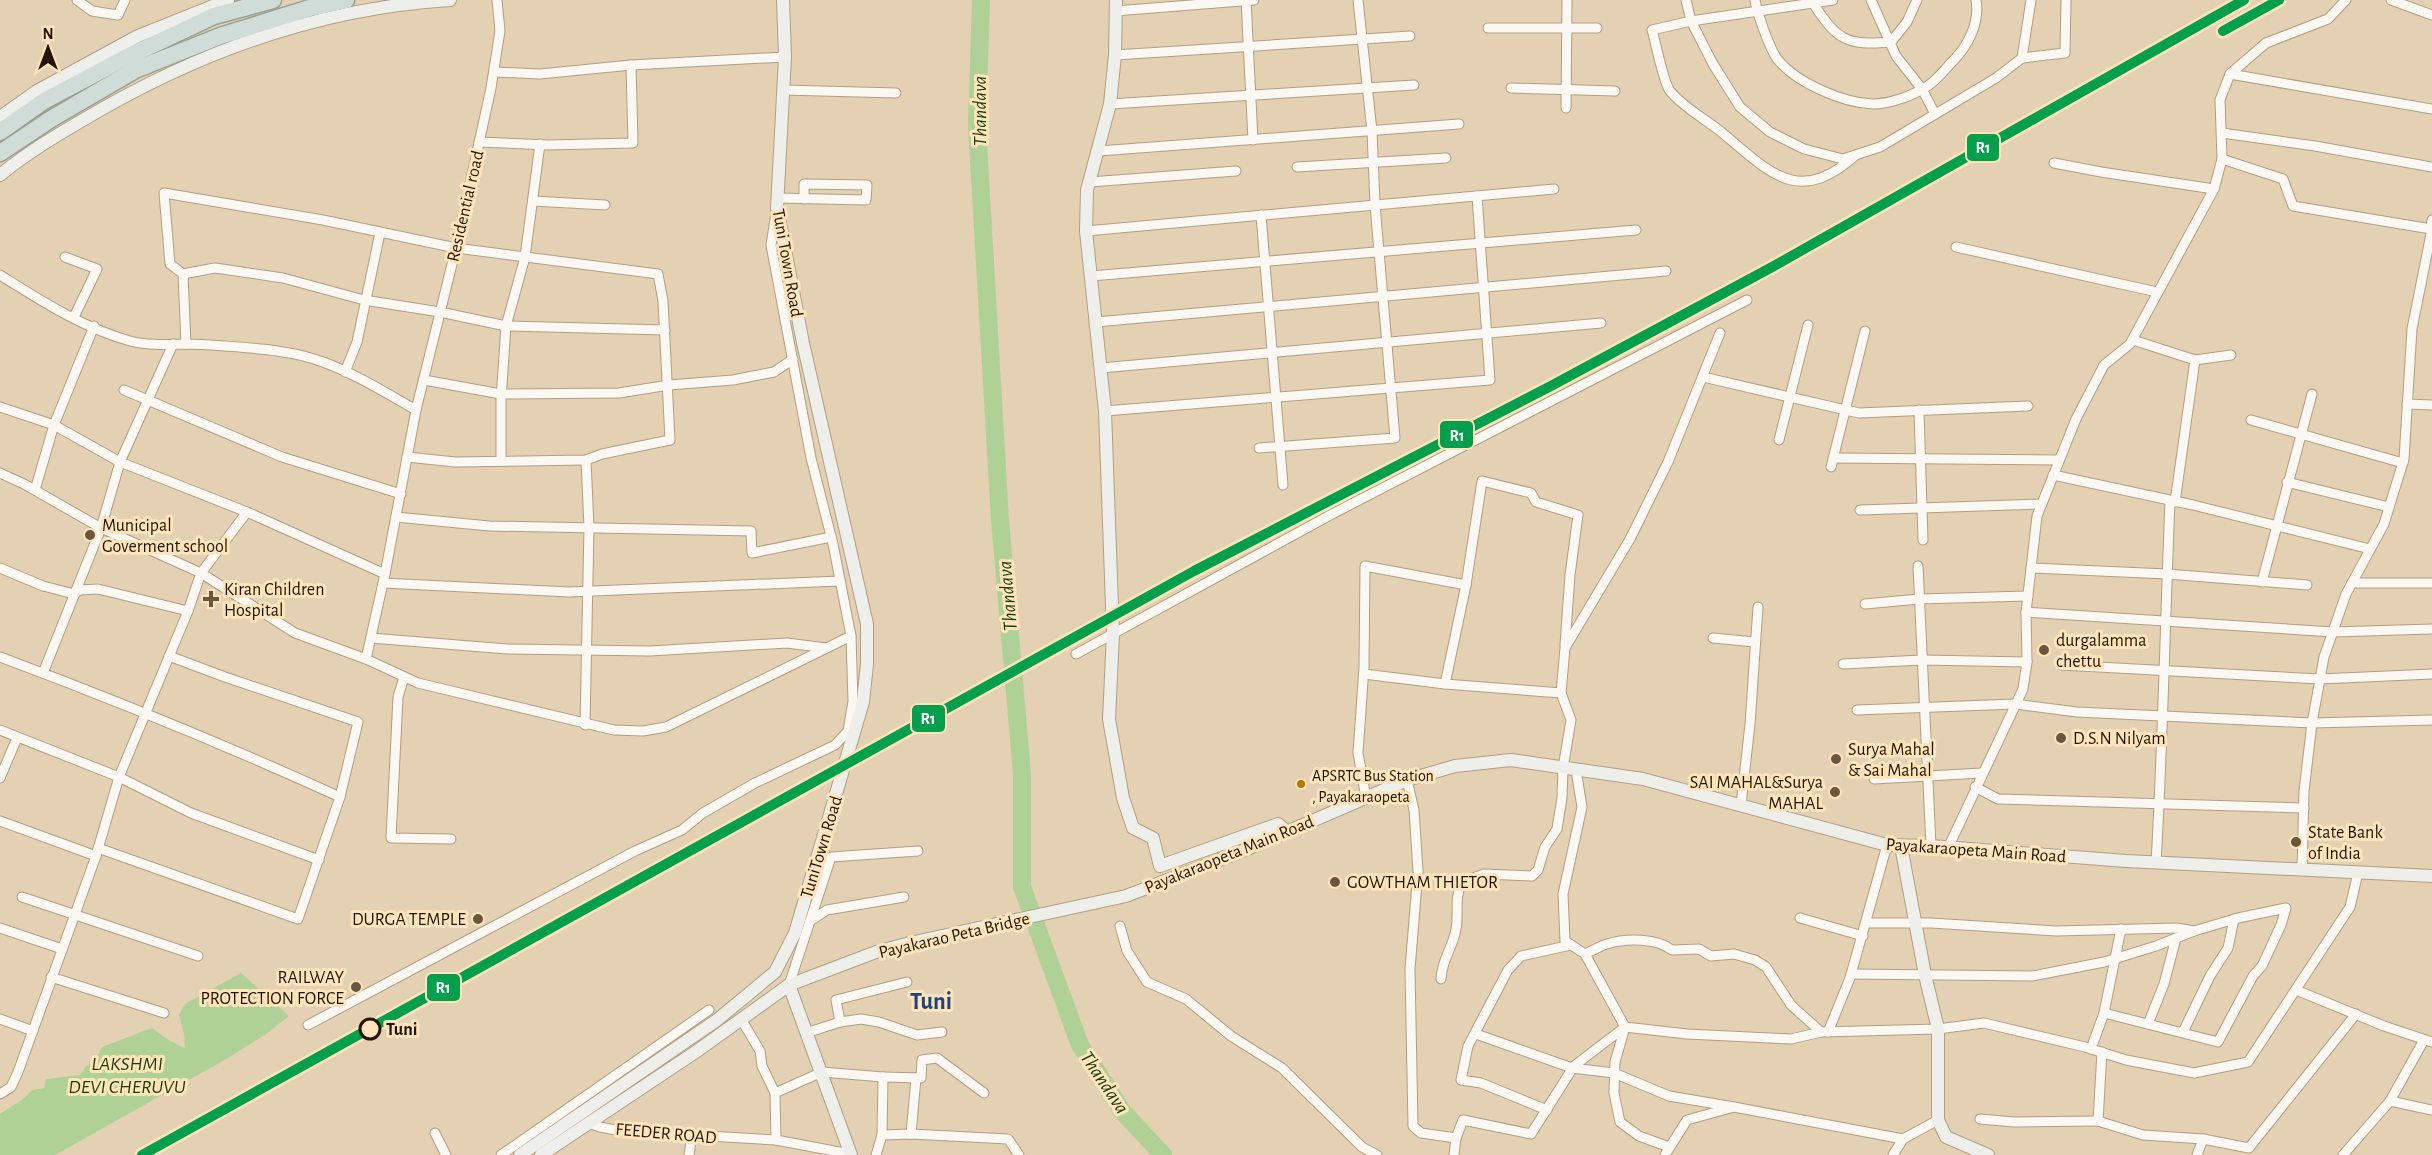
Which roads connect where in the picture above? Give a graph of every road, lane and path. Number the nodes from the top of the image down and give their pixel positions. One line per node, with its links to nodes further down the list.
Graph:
1 (77, 0): 2 (street)
2 (125, 0)
3 (228, 0): 55 (street)
4 (273, 0): 58 (highway)
5 (346, 0): 64 (highway)
6 (450, 0): 23 (street)
7 (497, 0): 40 (street, Residential road)
8 (783, 0): 37 (street, Tuni Town Road)
9 (1246, 0): 10 (street); 25 (street); 35 (street)
10 (1254, 0)
11 (1358, 0): 33 (street)
12 (1567, 0): 30 (street)
13 (1686, 0): 28 (street)
14 (1755, 0): 26 (street)
15 (1833, 0): 24 (street)
16 (1872, 0): 34 (street)
17 (1917, 0): 34 (street)
18 (1976, 0): 45 (street)
19 (2031, 0): 38 (street)
20 (2066, 0): 38 (street)
21 (2346, 0): 41 (street)
22 (2391, 0): 27 (street)
23 (407, 1): 73 (street)
24 (1813, 3): 26 (street); 34 (street)
25 (1116, 6): 36 (street)
26 (1756, 11): 28 (street); 45 (street)
27 (2432, 15)
28 (1691, 21): 65 (street); 65 (street)
29 (1488, 28): 30 (street)
30 (1568, 28): 31 (street); 47 (street)
31 (1597, 28)
32 (1410, 36): 33 (street)
33 (1361, 39): 35 (street); 43 (street)
34 (1891, 42): 45 (street)
35 (1247, 47): 36 (street); 50 (street)
36 (1115, 56): 51 (street)
37 (785, 57): 39 (street); 46 (street, Tuni Town Road)
38 (2022, 58): 54 (street)
39 (631, 65): 40 (street); 62 (street)
40 (494, 72): 61 (street, Residential road)
41 (2230, 74): 53 (street); 59 (street)
42 (1414, 85): 43 (street)
43 (1367, 88): 50 (street); 57 (street)
44 (1511, 88): 47 (street)
45 (1922, 89): 54 (street)
46 (783, 90): 49 (street); 80 (street, Tuni Town Road)
47 (1567, 90): 48 (street); 52 (street)
48 (1615, 91)
49 (896, 93)
50 (1251, 94): 51 (street); 60 (street)
51 (1110, 104): 63 (street)
52 (1566, 108)
53 (2432, 109)
54 (1935, 114): 65 (street)
55 (0, 117)
56 (1459, 124): 57 (street)
57 (1372, 131): 60 (street); 68 (street)
58 (0, 132)
59 (2222, 133): 67 (street); 71 (street)
60 (1253, 140): 63 (street)
61 (479, 142): 62 (street); 89 (street, Residential road)
62 (540, 144): 79 (street)
63 (1099, 151): 74 (street)
64 (0, 153)
65 (1856, 155)
66 (1446, 158): 68 (street)
67 (2222, 159): 76 (street); 84 (street)
68 (1373, 162): 70 (street); 82 (street)
69 (2054, 163): 76 (street)
70 (1297, 167)
71 (2432, 167)
72 (1236, 171): 74 (street)
73 (0, 175)
74 (1090, 182): 86 (street)
75 (1554, 189): 77 (street)
76 (2214, 189): 100 (street)
77 (1477, 196): 82 (street); 88 (street)
78 (804, 199): 78 (street); 80 (street)
79 (533, 201): 81 (street); 93 (street)
80 (777, 203): 122 (street); 170 (street, Tuni Town Road)
81 (605, 205)
82 (1375, 205): 83 (street); 91 (street)
83 (1261, 215): 86 (street); 94 (street)
84 (2432, 226): 136 (street)
85 (1636, 230): 88 (street)
86 (1086, 231): 98 (street)
87 (380, 233): 89 (street); 96 (street); 102 (street)
88 (1480, 243): 91 (street); 99 (street)
89 (456, 248): 93 (street); 105 (street, Residential road)
90 (1956, 248): 100 (street)
91 (1379, 252): 94 (street); 101 (street)
92 (65, 257): 106 (street)
93 (525, 257): 111 (street); 112 (street)
94 (1265, 261): 98 (street); 104 (street)
95 (1666, 271): 99 (street)
96 (183, 274): 102 (street); 119 (street)
97 (0, 275): 106 (street)
98 (1091, 276): 107 (street)
99 (1484, 287): 101 (street); 114 (street)
100 (2157, 292): 116 (street)
101 (1383, 296): 104 (street); 117 (street)
102 (364, 300): 105 (street); 125 (street)
103 (1747, 300): 200 (street)
104 (1269, 307): 107 (street); 120 (street)
105 (440, 312): 111 (street); 127 (street, Residential road)
106 (74, 317): 110 (street)
107 (1096, 322): 124 (street)
108 (1601, 322): 114 (street)
109 (1808, 325): 133 (street)
110 (94, 326): 118 (street); 145 (street)
111 (506, 326): 112 (street); 131 (street)
112 (665, 330): 128 (street)
113 (1864, 331): 140 (street)
114 (1487, 333): 117 (street); 129 (street)
115 (1720, 333): 126 (street)
116 (2133, 339): 123 (street); 153 (street)
117 (1387, 342): 120 (street); 129 (street)
118 (173, 344): 119 (street); 135 (street)
119 (186, 344): 125 (street)
120 (1272, 352): 124 (street); 134 (street)
121 (2231, 355): 123 (street)
122 (793, 360): 128 (street); 174 (street)
123 (2195, 360): 163 (street)
124 (1101, 368): 143 (street)
125 (345, 372): 141 (street)
126 (1703, 377): 133 (street); 206 (street)
127 (424, 380): 131 (street); 141 (street, Residential road)
128 (669, 385): 131 (street); 151 (street)
129 (1391, 388): 134 (street); 148 (street)
130 (124, 390): 135 (street)
131 (501, 394): 154 (street)
132 (2312, 394): 146 (street)
133 (1789, 396): 140 (street); 147 (street)
134 (1276, 398): 143 (street); 148 (street)
135 (148, 401): 155 (street); 162 (street)
136 (2408, 404): 137 (street); 156 (street)
137 (2432, 405)
138 (2028, 406): 142 (street)
139 (0, 407): 145 (street)
140 (1844, 408): 142 (street); 152 (street)
141 (416, 410): 150 (street, Residential road)
142 (1919, 410): 152 (street)
143 (1104, 411): 200 (street)
144 (2251, 420): 146 (street)
145 (54, 425): 155 (street); 161 (street)
146 (2301, 433): 156 (street); 159 (street)
147 (1779, 440)
148 (1280, 446): 149 (street); 160 (street)
149 (1258, 448)
150 (407, 457): 154 (street); 162 (street, Residential road)
151 (586, 460): 154 (street); 172 (street)
152 (1921, 460): 153 (street); 166 (street)
153 (2059, 460): 158 (street)
154 (501, 461)
155 (120, 462): 168 (street); 173 (street)
156 (2403, 464): 165 (street)
157 (0, 473): 161 (street)
158 (2053, 475): 163 (street); 164 (street)
159 (2287, 482): 165 (street); 171 (street)
160 (1283, 485)
161 (35, 490): 173 (street)
162 (400, 494): 169 (street, Residential road)
163 (2173, 501): 171 (street); 181 (street)
164 (2041, 504): 166 (street); 179 (street)
165 (2389, 507): 176 (street)
166 (1922, 509): 167 (street); 175 (street)
167 (1860, 510)
168 (247, 512): 180 (street); 182 (street)
169 (396, 517): 172 (street); 182 (street, Residential road)
170 (843, 521): 337 (street, TuniTown Road)
171 (2276, 526): 176 (street); 184 (street)
172 (589, 527): 174 (street); 189 (street)
173 (100, 528): 180 (street); 190 (street)
174 (831, 537): 183 (street)
175 (1923, 540)
176 (2370, 549): 185 (street)
177 (1918, 566): 192 (street)
178 (0, 568): 190 (street)
179 (2031, 568): 181 (street); 191 (street)
180 (201, 573): 195 (street); 211 (street)
181 (2167, 574): 184 (street); 197 (street)
182 (384, 578): 189 (street); 202 (street, Residential road)
183 (840, 581): 189 (street); 201 (street)
184 (2262, 582): 188 (street)
185 (2352, 583): 186 (street); 199 (street)
186 (2432, 583)
187 (1466, 585): 206 (street); 218 (street); 222 (street)
188 (2307, 585)
189 (587, 591): 207 (street)
190 (74, 594): 195 (street); 217 (street)
191 (2028, 596): 192 (street); 196 (street)
192 (1919, 599): 193 (street); 212 (street)
193 (1865, 604)
194 (1758, 607): 204 (street)
195 (188, 611): 209 (street)
196 (2026, 612): 197 (street); 213 (street)
197 (2164, 621): 199 (street); 216 (street)
198 (2432, 629): 199 (street)
199 (2332, 632): 221 (street)
200 (1113, 634): 208 (street); 249 (street)
201 (851, 636): 205 (street); 297 (street)
202 (371, 638): 207 (street); 211 (street, Residential road)
203 (1713, 638): 204 (street)
204 (1755, 642): 246 (street)
205 (827, 648): 207 (street); 231 (street)
206 (1565, 648): 223 (street)
207 (588, 650): 231 (street)
208 (1076, 654)
209 (169, 656): 227 (street); 243 (street)
210 (0, 657): 217 (street)
211 (366, 659): 220 (street)
212 (1922, 660): 213 (street); 214 (street); 225 (street)
213 (2027, 662): 224 (street)
214 (1843, 664)
215 (2061, 665): 216 (street)
216 (2164, 669): 221 (street); 228 (street)
217 (43, 673): 227 (street)
218 (1364, 674): 222 (street); 244 (street)
219 (2432, 674): 221 (street)
220 (404, 677): 231 (street); 250 (street)
221 (2320, 679): 230 (street)
222 (1445, 684): 223 (street)
223 (1561, 693): 234 (street)
224 (2016, 704): 225 (street); 228 (street); 236 (street)
225 (1924, 708): 226 (street); 237 (street)
226 (1857, 710)
227 (146, 712): 238 (street); 243 (street)
228 (2164, 716): 230 (street); 245 (street)
229 (2432, 720): 230 (street)
230 (2312, 723): 247 (street)
231 (585, 725)
232 (0, 730): 233 (street)
233 (17, 738): 238 (street); 239 (street)
234 (1563, 768): 235 (street, Payakaraopeta Main Road); 241 (street, Payakaraopeta Main Road); 285 (street)
235 (1576, 770): 246 (street, Payakaraopeta Main Road); 277 (street)
236 (1982, 773): 237 (street); 242 (street)
237 (1927, 776): 240 (street); 253 (street)
238 (119, 777): 256 (street); 257 (street)
239 (0, 778)
240 (1875, 779)
241 (1407, 780): 244 (street, Payakaraopeta Main Road); 329 (street)
242 (1975, 786): 245 (street); 254 (street)
243 (340, 797): 257 (street)
244 (1366, 798): 249 (street, Payakaraopeta Main Road)
245 (2159, 803): 247 (street); 258 (street)
246 (1741, 805): 251 (street, Payakaraopeta Main Road)
247 (2304, 808): 259 (street)
248 (0, 821): 256 (street)
249 (1287, 832): 264 (street, Payakaraopeta Main Road)
250 (451, 839)
251 (1887, 845): 252 (street, Payakaraopeta Main Road); 269 (street)
252 (1901, 846): 253 (street, Payakaraopeta Main Road); 270 (street)
253 (1931, 846): 254 (street, Payakaraopeta Main Road)
254 (1948, 848): 258 (street, Payakaraopeta Main Road)
255 (918, 850): 268 (street)
256 (97, 852): 257 (street); 265 (street)
257 (319, 860)
258 (2156, 863): 259 (street, Payakaraopeta Main Road)
259 (2302, 870): 260 (street, Payakaraopeta Main Road)
260 (2358, 873): 261 (street, Payakaraopeta Main Road); 288 (street)
261 (2432, 876)
262 (22, 897): 265 (street)
263 (904, 897): 268 (street)
264 (1122, 897): 287 (street, Payakarao Peta Bridge)
265 (75, 914): 278 (street); 280 (street)
266 (1800, 918): 275 (street)
267 (2234, 919): 274 (street); 303 (street); 303 (street)
268 (810, 921): 287 (street)
269 (1867, 923): 270 (street); 275 (street)
270 (1915, 924): 273 (street); 283 (street)
271 (1120, 926): 342 (street)
272 (0, 928): 278 (street)
273 (2121, 928): 274 (street); 281 (street)
274 (2194, 931): 276 (street)
275 (1863, 936): 282 (street)
276 (2176, 938): 281 (street); 296 (street)
277 (1571, 945): 279 (street); 305 (street)
278 (62, 949): 284 (street)
279 (1585, 954): 298 (street); 302 (street)
280 (198, 956)
281 (2115, 958): 283 (street); 291 (street)
282 (1851, 974): 283 (street); 302 (street)
283 (1925, 975): 299 (street)
284 (51, 977): 290 (street); 300 (street)
285 (1441, 979)
286 (907, 982): 295 (street)
287 (789, 985): 294 (street, Payakarao Peta Bridge); 304 (street)
288 (2296, 990): 292 (street); 308 (street)
289 (709, 1010): 336 (street)
290 (164, 1013)
291 (2104, 1013): 296 (street); 307 (street)
292 (2356, 1014): 306 (street); 331 (street)
293 (0, 1019): 300 (street)
294 (741, 1019): 314 (street); 324 (street, Payakarao Peta Bridge)
295 (840, 1022): 301 (street); 304 (street)
296 (2148, 1024): 303 (street)
297 (308, 1025)
298 (1625, 1027): 302 (street); 309 (street); 311 (street)
299 (1938, 1029): 302 (street); 307 (street); 322 (street)
300 (33, 1031): 316 (street)
301 (942, 1032)
302 (1825, 1032)
303 (2182, 1032)
304 (806, 1033): 310 (street)
305 (1476, 1034): 309 (street); 319 (street)
306 (2428, 1041): 317 (street)
307 (2091, 1049): 308 (street)
308 (2102, 1052): 323 (street)
309 (1572, 1068): 311 (street); 319 (street)
310 (822, 1072): 312 (street); 314 (street); 334 (street)
311 (1614, 1073): 318 (street); 333 (street)
312 (883, 1077): 313 (street); 328 (street)
313 (916, 1078): 315 (street); 326 (street)
314 (775, 1093): 332 (street)
315 (984, 1093)
316 (0, 1095)
317 (2390, 1101): 320 (street); 347 (street)
318 (1734, 1107): 330 (street); 333 (street)
319 (1547, 1110): 329 (street)
320 (2432, 1110)
321 (1980, 1119): 323 (street)
322 (1938, 1120): 330 (street); 345 (street)
323 (2098, 1121): 331 (street)
324 (589, 1123): 327 (street, FEEDER ROAD); 338 (street, Payakarao Peta Bridge)
325 (435, 1133): 335 (street)
326 (912, 1134): 328 (street); 341 (street)
327 (692, 1135): 332 (street, FEEDER ROAD); 339 (street)
328 (882, 1136): 340 (street)
329 (1456, 1138): 343 (street)
330 (1903, 1139): 344 (street)
331 (2203, 1139): 346 (street)
332 (776, 1140): 334 (street, FEEDER ROAD)
333 (1667, 1151)
334 (850, 1154)
335 (446, 1155)
336 (501, 1155)
337 (520, 1155)
338 (541, 1155)
339 (689, 1155)
340 (876, 1155)
341 (1019, 1155)
342 (1377, 1155)
343 (1454, 1155)
344 (1893, 1155)
345 (1988, 1155)
346 (2198, 1155)
347 (2343, 1155)

